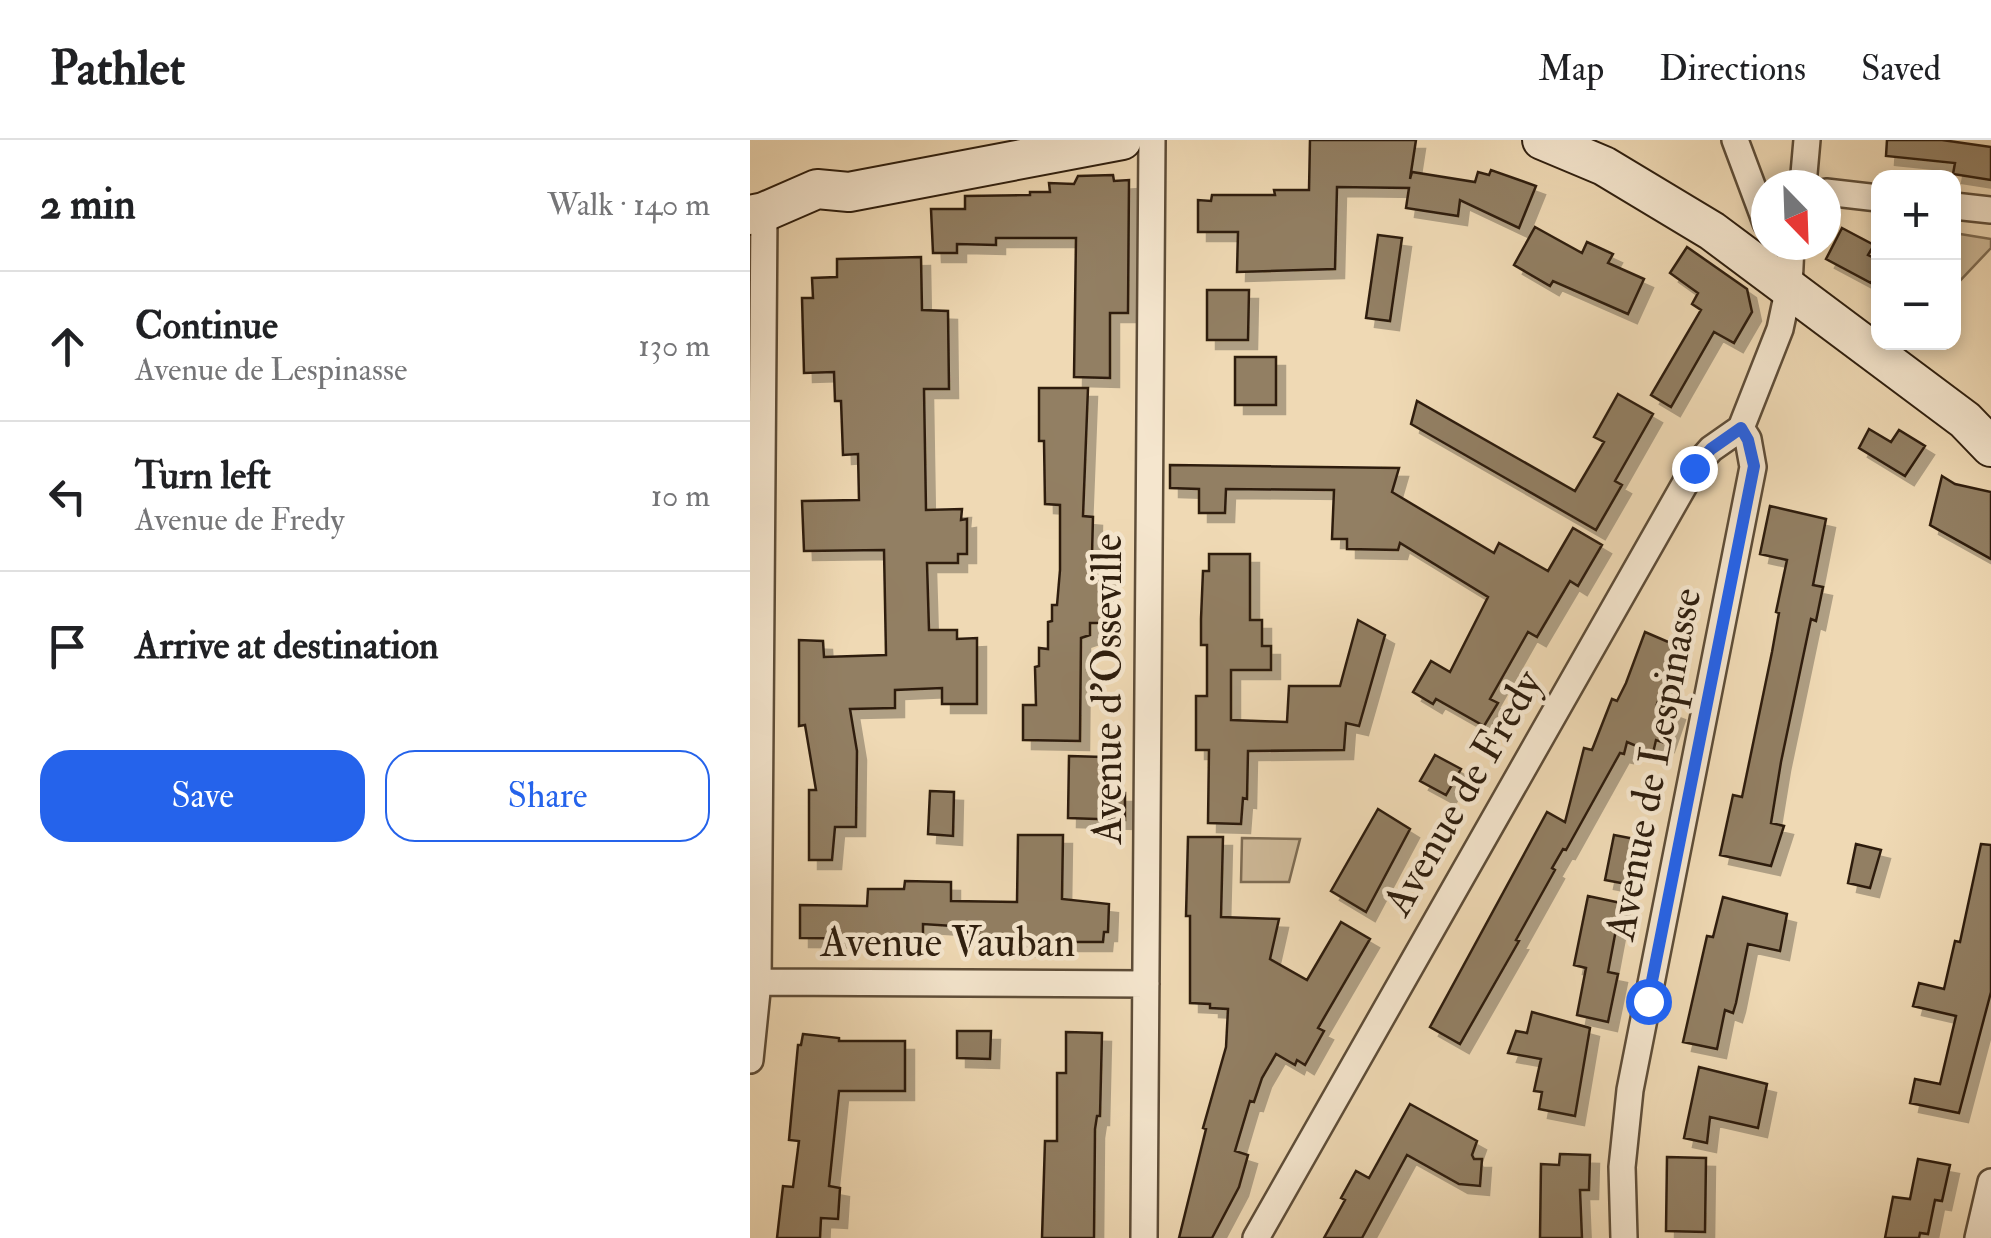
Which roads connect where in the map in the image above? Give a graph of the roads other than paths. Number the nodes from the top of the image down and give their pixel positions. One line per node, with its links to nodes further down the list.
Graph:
1 (1122, 140): 6 (main road)
2 (1152, 140): 21 (street, Avenue d'Osseville)
3 (1542, 140): 15 (main road)
4 (1736, 140): 8 (street)
5 (1807, 140): 7 (street)
6 (1025, 149): 13 (main road)
7 (1804, 170)
8 (1751, 184)
9 (1841, 194): 10 (street)
10 (1871, 197)
11 (1961, 207): 12 (street)
12 (1991, 210)
13 (757, 225): 20 (street)
14 (1751, 238): 15 (street)
15 (1740, 251): 17 (main road)
16 (1790, 260): 17 (street, Avenue de Fredy)
17 (1789, 287): 18 (street, Avenue de Fredy); 19 (main road)
18 (1741, 428): 25 (street, Avenue de Fredy); 26 (street, Avenue de Lespinasse)
19 (1991, 446)
20 (754, 982): 21 (street, Avenue Vauban); 22 (street)
21 (1146, 984): 24 (street, Avenue d'Osseville)
22 (750, 1060)
23 (1991, 1182): 27 (street)
24 (1144, 1238)
25 (1256, 1238)
26 (1624, 1238)
27 (1978, 1238)

